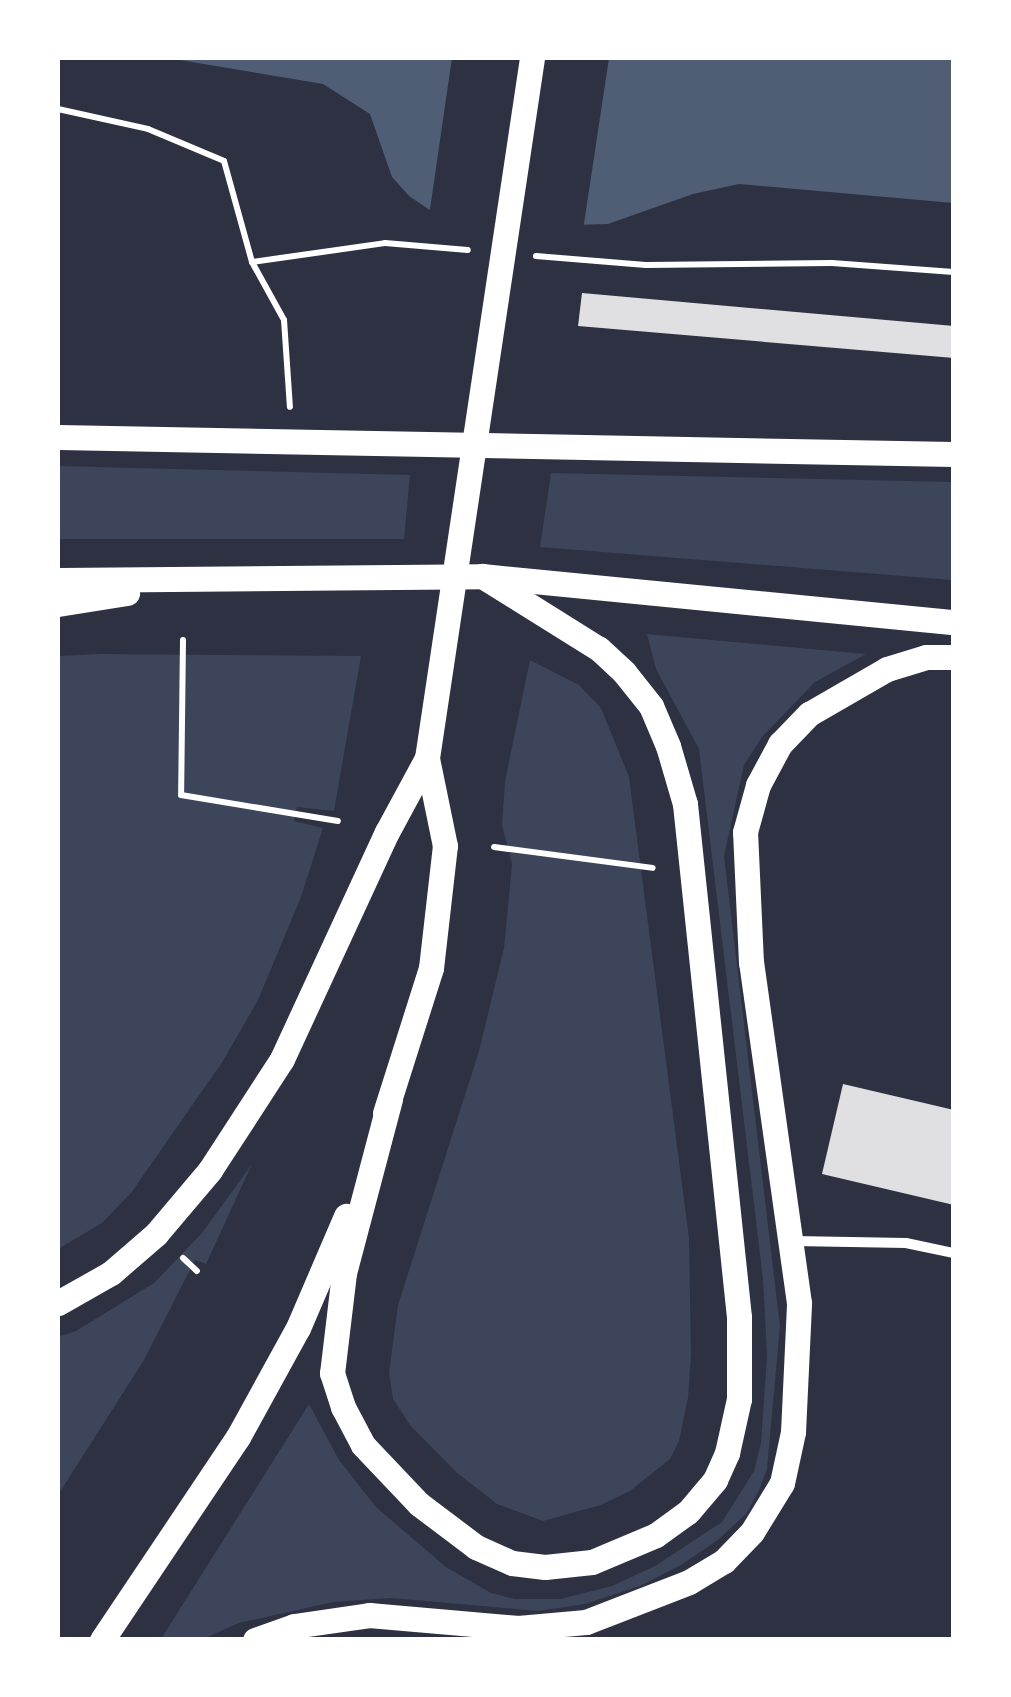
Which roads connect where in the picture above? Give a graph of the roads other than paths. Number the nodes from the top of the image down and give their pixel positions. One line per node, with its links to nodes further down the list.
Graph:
1 (532, 58): 10 (main road)
2 (58, 436): 3 (main road)
3 (954, 454)
4 (482, 576): 6 (main road); 8 (main road); 11 (main road)
5 (58, 580): 6 (main road)
6 (200, 581): 7 (main road)
7 (58, 604)
8 (954, 622)
9 (954, 656): 12 (main road)
10 (427, 758): 11 (main road); 14 (main road)
11 (390, 1099): 15 (main road)
12 (793, 1241): 13 (street); 16 (main road)
13 (954, 1253)
14 (58, 1303)
15 (102, 1640)
16 (255, 1640)

